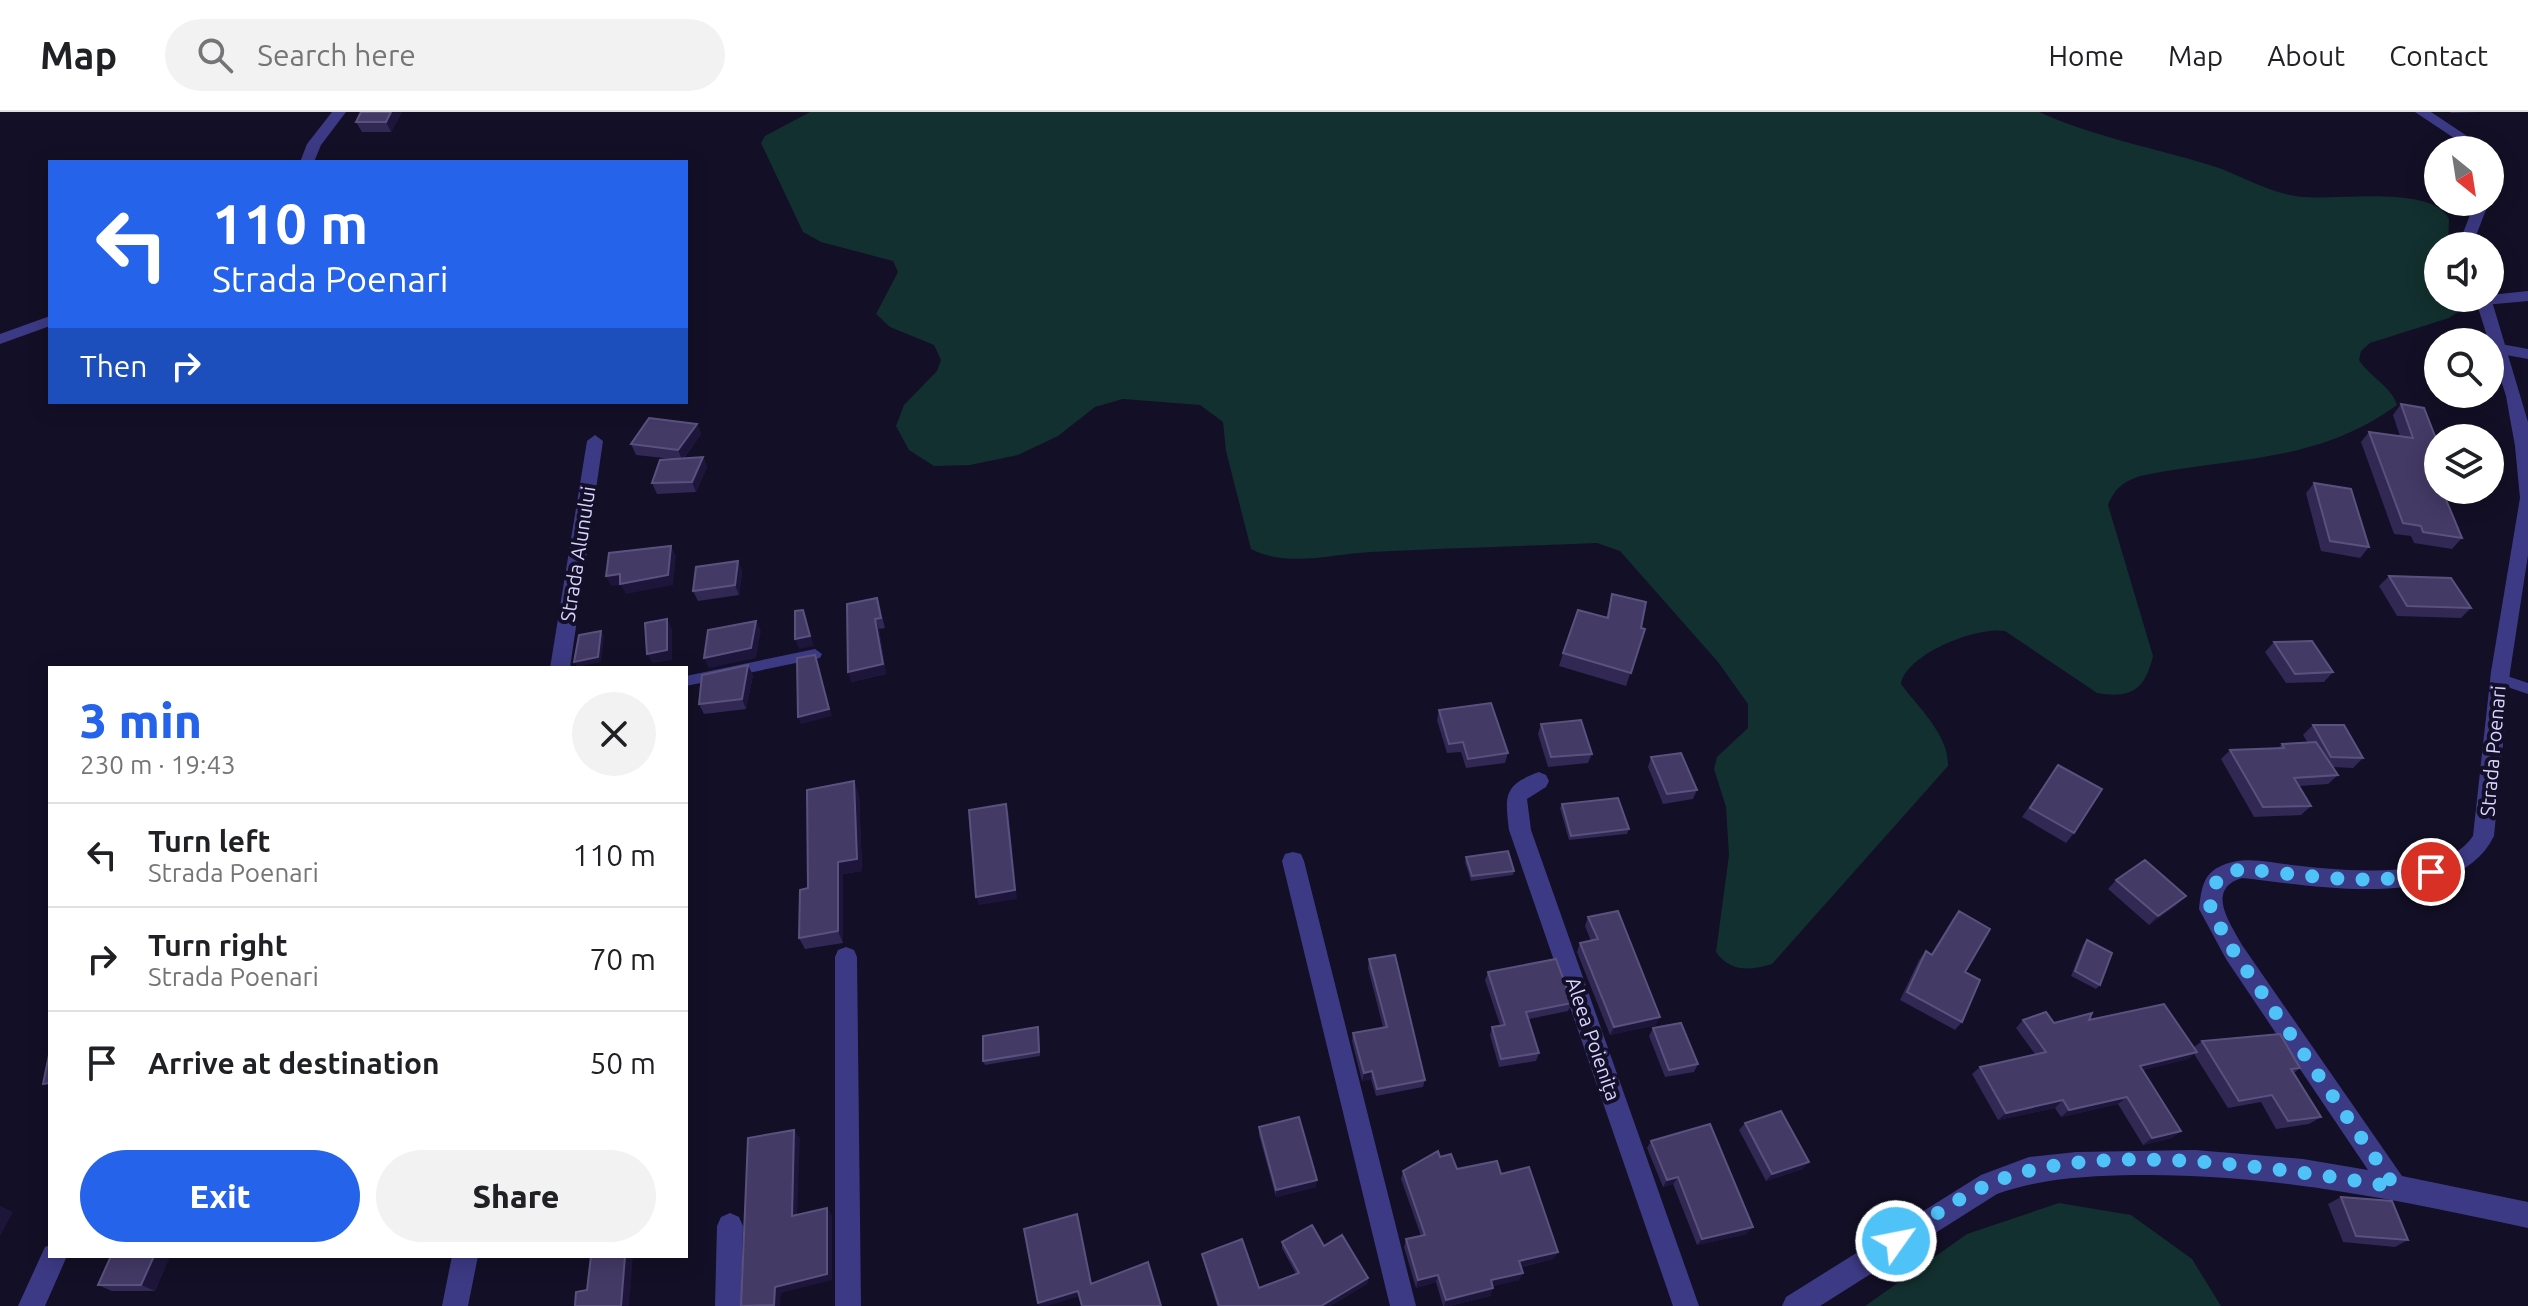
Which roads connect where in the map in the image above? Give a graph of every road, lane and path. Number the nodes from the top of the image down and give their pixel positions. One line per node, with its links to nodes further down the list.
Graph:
1 (339, 112): 4 (street)
2 (2422, 112): 3 (street)
3 (2459, 136)
4 (308, 160)
5 (2528, 296): 6 (street)
6 (2504, 298)
7 (48, 322): 8 (street)
8 (0, 339)
9 (2504, 350): 10 (street)
10 (2528, 354)
11 (2504, 361): 13 (street, Strada Poenari)
12 (595, 441): 15 (street, Strada Alunului)
13 (2528, 498): 16 (street, Strada Poenari)
14 (815, 654): 17 (lane)
15 (560, 666)
16 (2498, 678): 18 (lane); 22 (street, Strada Poenari)
17 (688, 681)
18 (2528, 689)
19 (1539, 781): 32 (street, Aleea Poienița)
20 (1293, 861): 31 (street)
21 (846, 957): 30 (street)
22 (2395, 1187): 23 (street); 33 (street)
23 (2528, 1215)
24 (730, 1226): 29 (street)
25 (53, 1258): 27 (street)
26 (465, 1258): 28 (street)
27 (31, 1306)
28 (455, 1306)
29 (728, 1306)
30 (848, 1306)
31 (1403, 1306)
32 (1686, 1306)
33 (1795, 1306)

